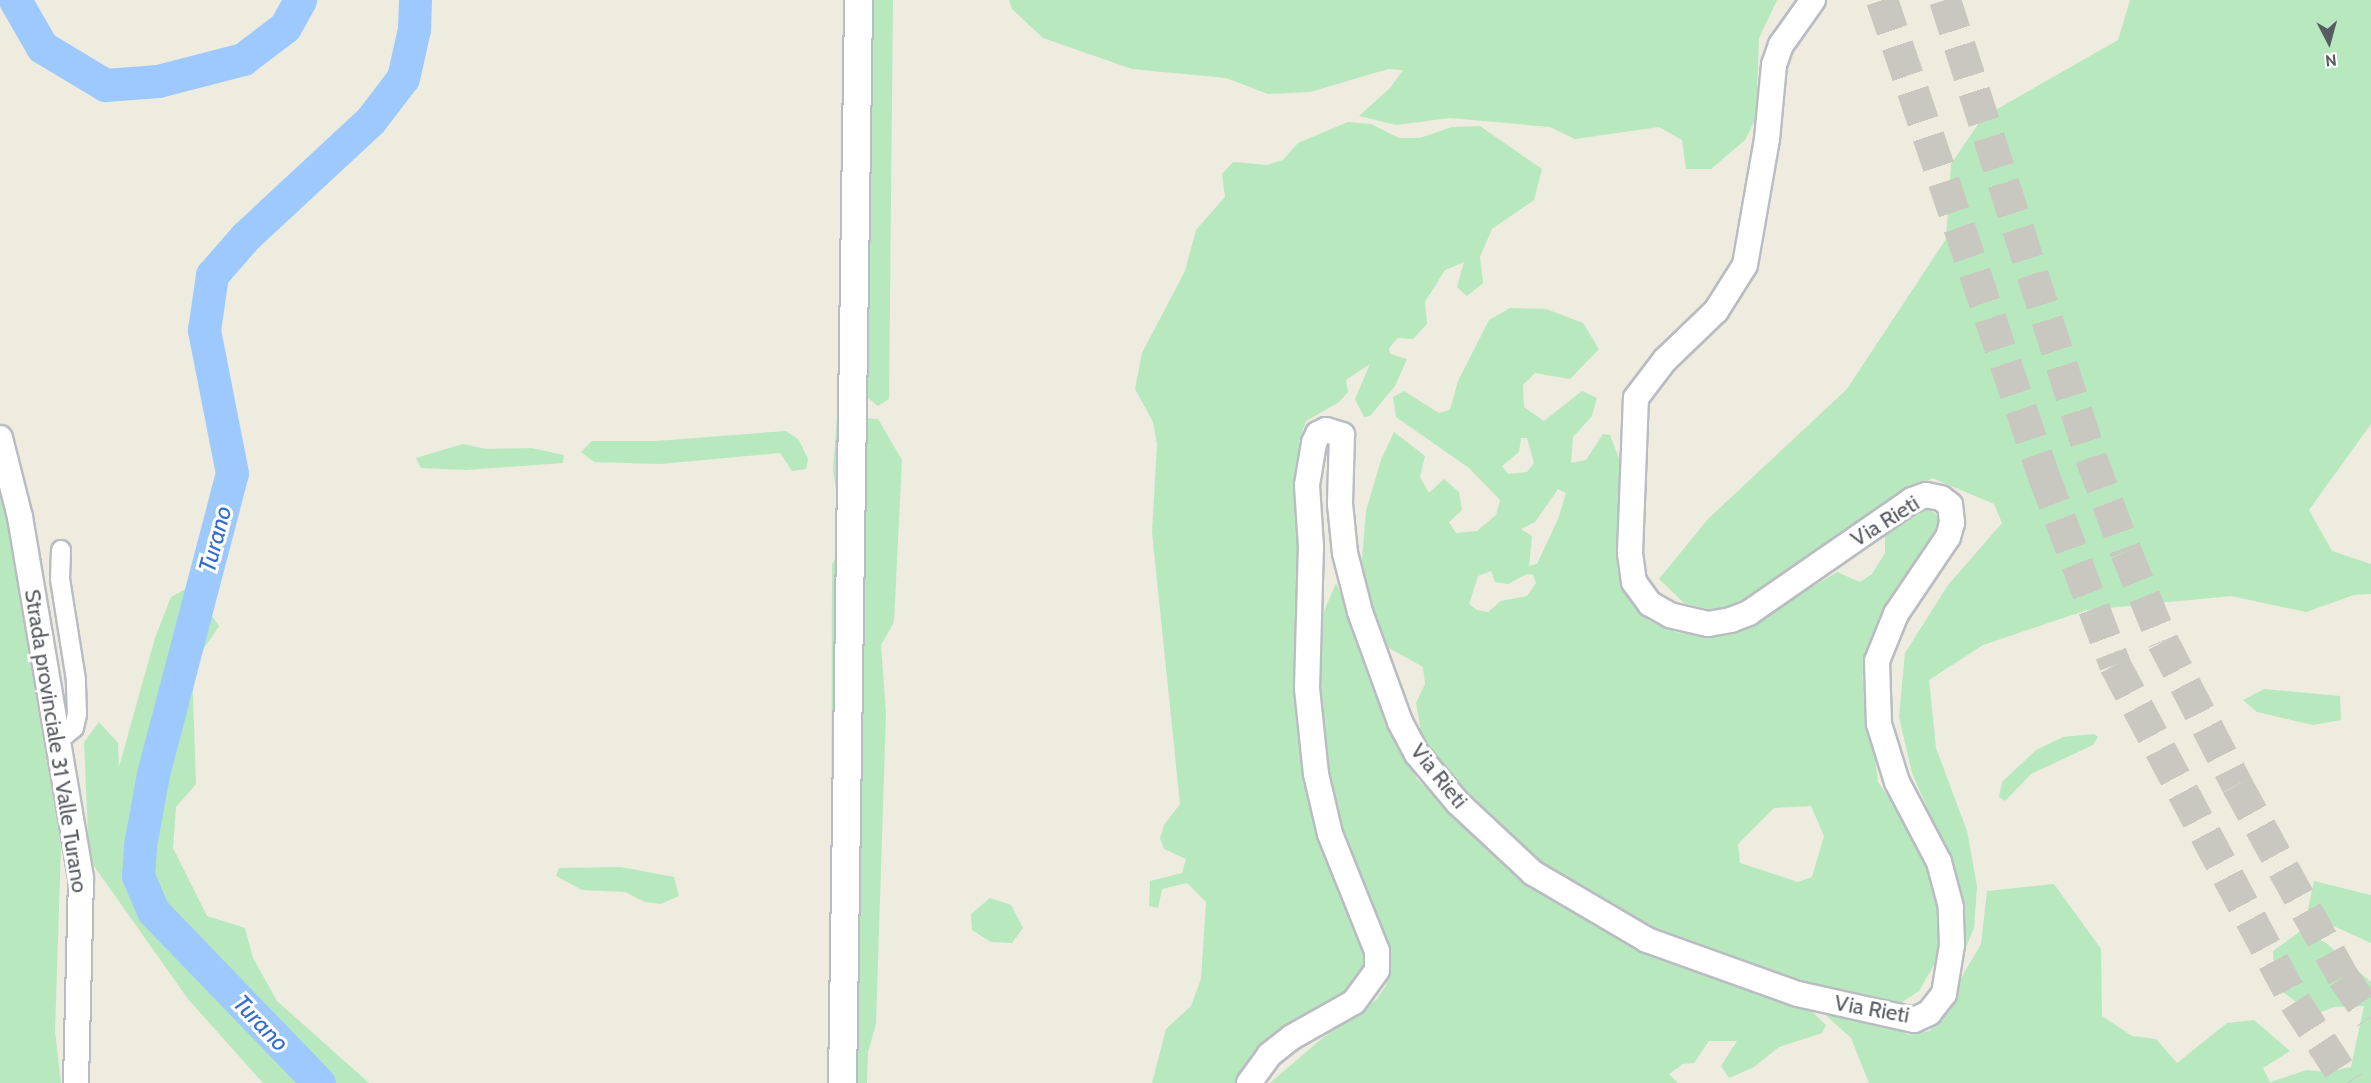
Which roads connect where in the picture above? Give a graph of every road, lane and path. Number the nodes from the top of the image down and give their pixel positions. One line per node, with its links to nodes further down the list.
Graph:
1 (858, 0): 7 (main road)
2 (1813, 0): 8 (street, Via Rieti)
3 (0, 438): 5 (street, Strada provinciale 31 Valle Turano)
4 (61, 549): 5 (street)
5 (59, 740): 6 (street, Strada provinciale 31 Valle Turano)
6 (76, 1083)
7 (842, 1083)
8 (1249, 1083)

